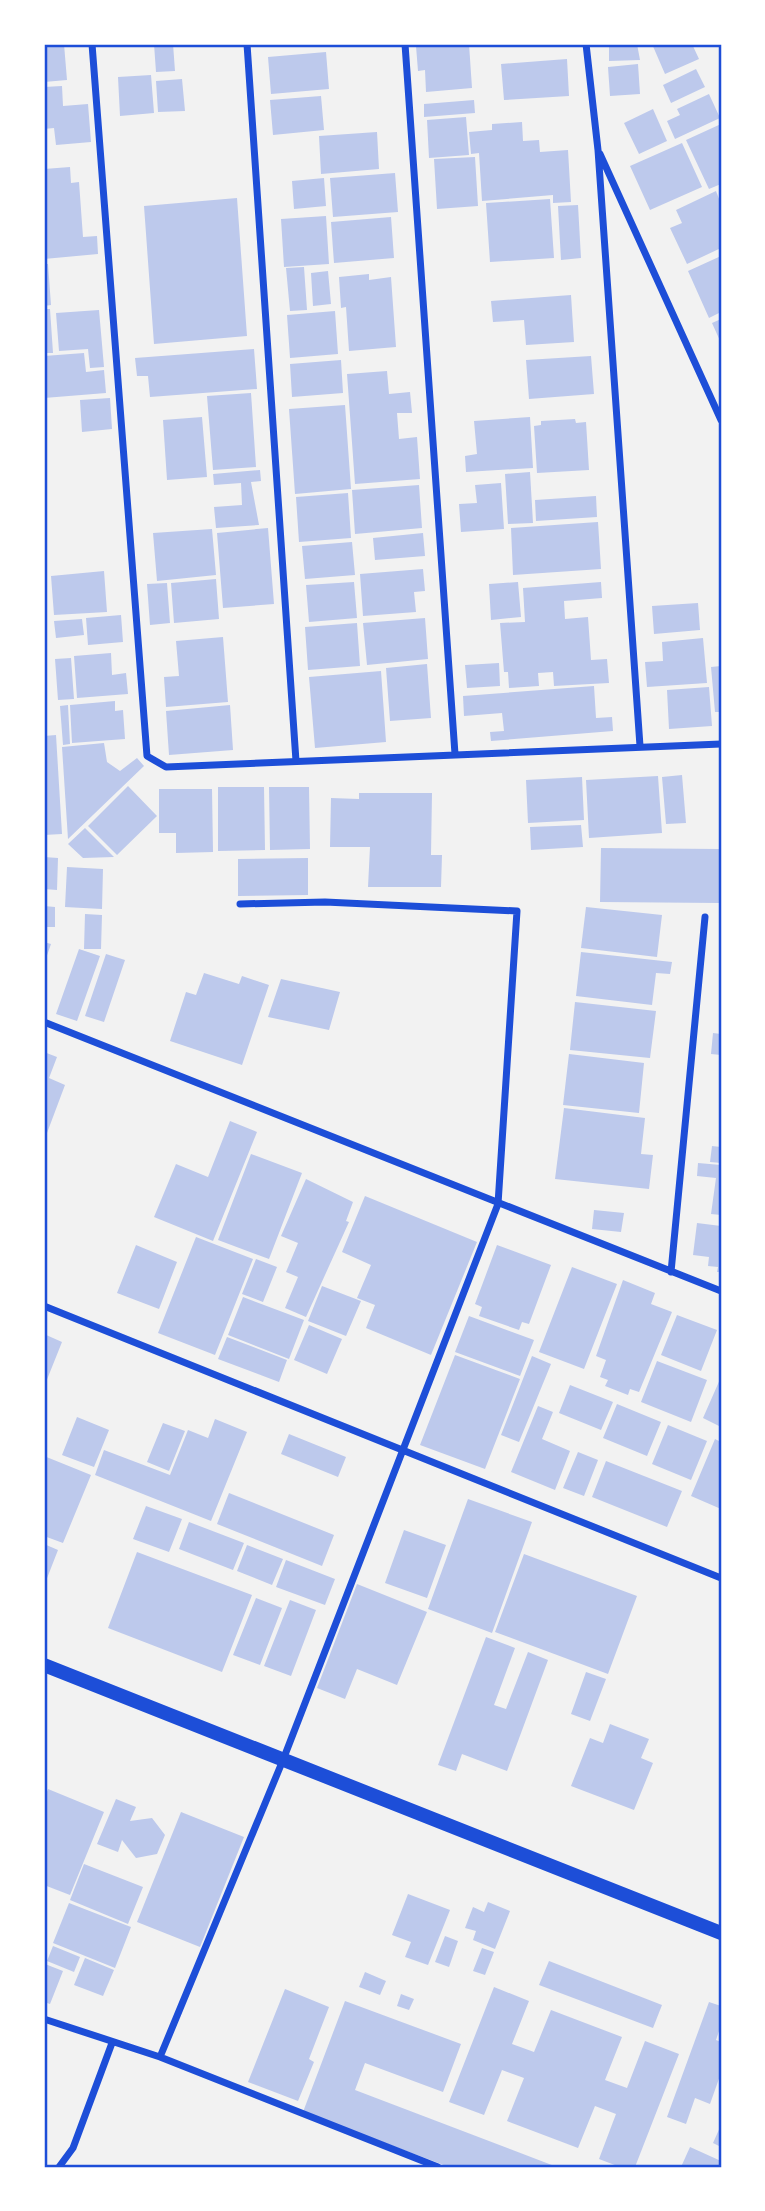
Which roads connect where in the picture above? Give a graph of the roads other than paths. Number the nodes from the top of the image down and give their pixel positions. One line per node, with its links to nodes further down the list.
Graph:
1 (92, 44): 10 (street)
2 (247, 44): 10 (street)
3 (405, 44): 9 (street)
4 (586, 44): 5 (street)
5 (598, 150): 6 (street); 8 (street)
6 (721, 420)
7 (721, 744): 8 (street)
8 (640, 746): 9 (street)
9 (455, 754): 10 (street)
10 (296, 761)
11 (240, 904): 14 (street)
12 (705, 917): 15 (street)
13 (44, 1022): 14 (street)
14 (498, 1204): 15 (street); 18 (street)
15 (671, 1272): 16 (street)
16 (721, 1292)
17 (44, 1307): 18 (street)
18 (404, 1449): 19 (street); 21 (street)
19 (721, 1578)
20 (44, 1665): 21 (main road)
21 (283, 1760): 22 (main road); 25 (street)
22 (721, 1933)
23 (44, 2019): 24 (street)
24 (112, 2043): 25 (street); 26 (street)
25 (160, 2057): 27 (street)
26 (59, 2167)
27 (438, 2167)

